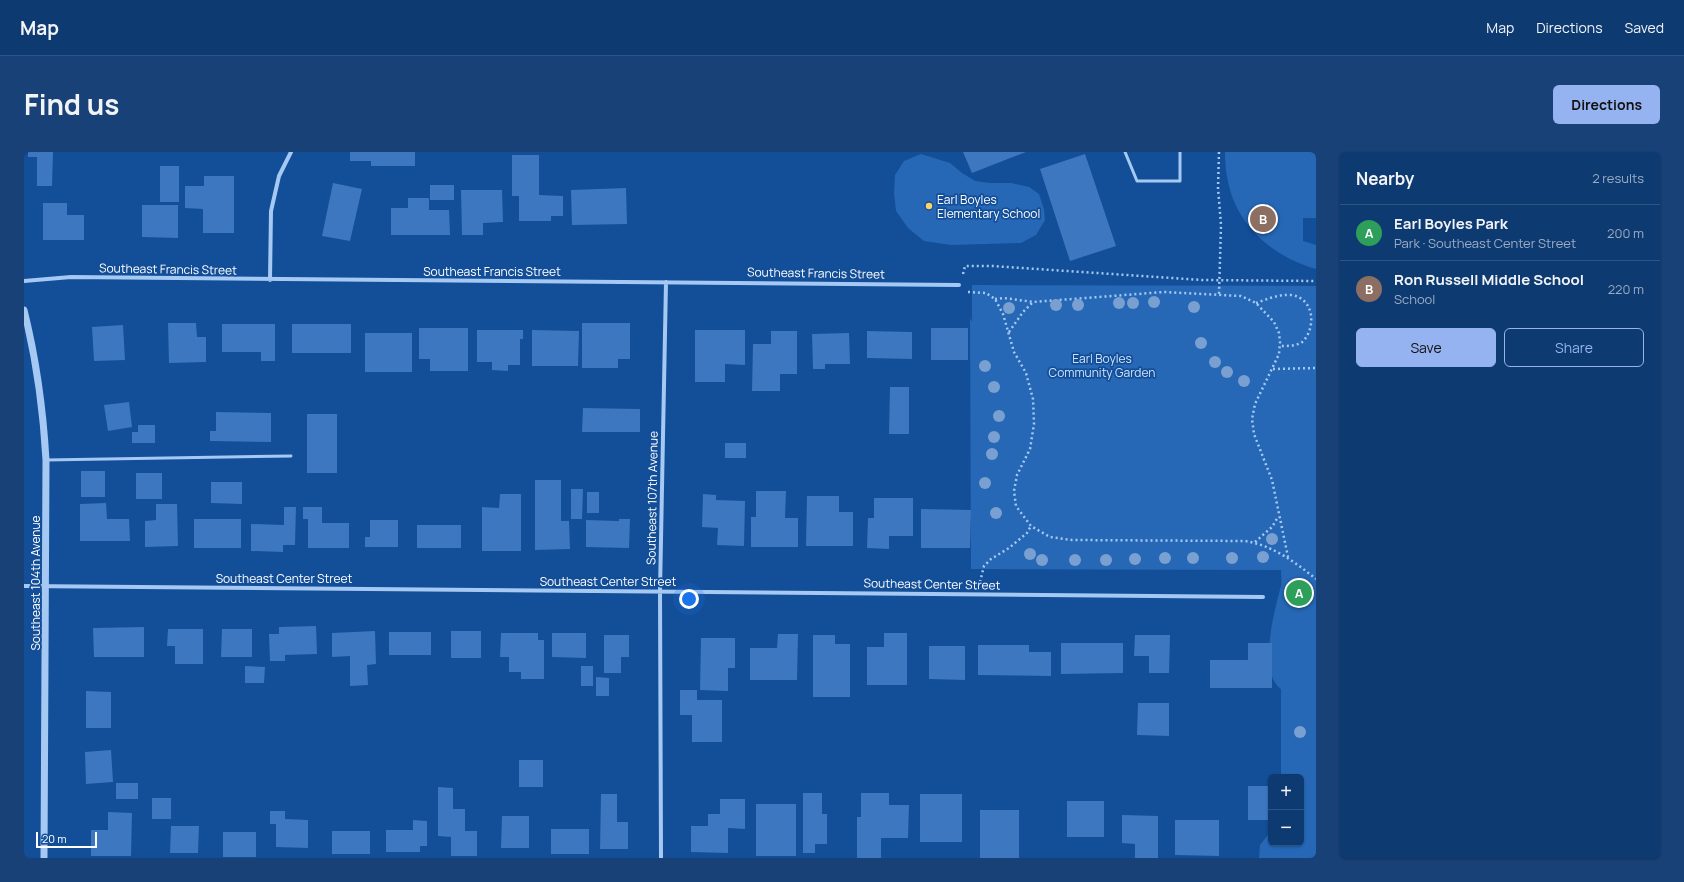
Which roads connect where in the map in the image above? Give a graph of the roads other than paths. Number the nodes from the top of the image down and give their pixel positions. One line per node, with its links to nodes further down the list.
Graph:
1 (291, 152): 4 (street)
2 (1125, 152): 3 (lane)
3 (1180, 152)
4 (270, 280): 5 (street, Southeast Francis Street); 6 (street, Southeast Francis Street)
5 (24, 281)
6 (666, 282): 7 (street, Southeast Francis Street); 13 (street, Southeast 107th Avenue)
7 (959, 285)
8 (24, 310): 10 (street, Southeast 104th Avenue)
9 (291, 456): 10 (lane)
10 (46, 460): 12 (street, Southeast 104th Avenue)
11 (24, 586): 12 (street, Southeast Center Street)
12 (46, 586): 13 (street, Southeast Center Street); 15 (street, Southeast 104th Avenue)
13 (660, 591): 14 (street, Southeast Center Street); 16 (street, Southeast 107th Avenue)
14 (1263, 597)
15 (44, 858)
16 (660, 858)

